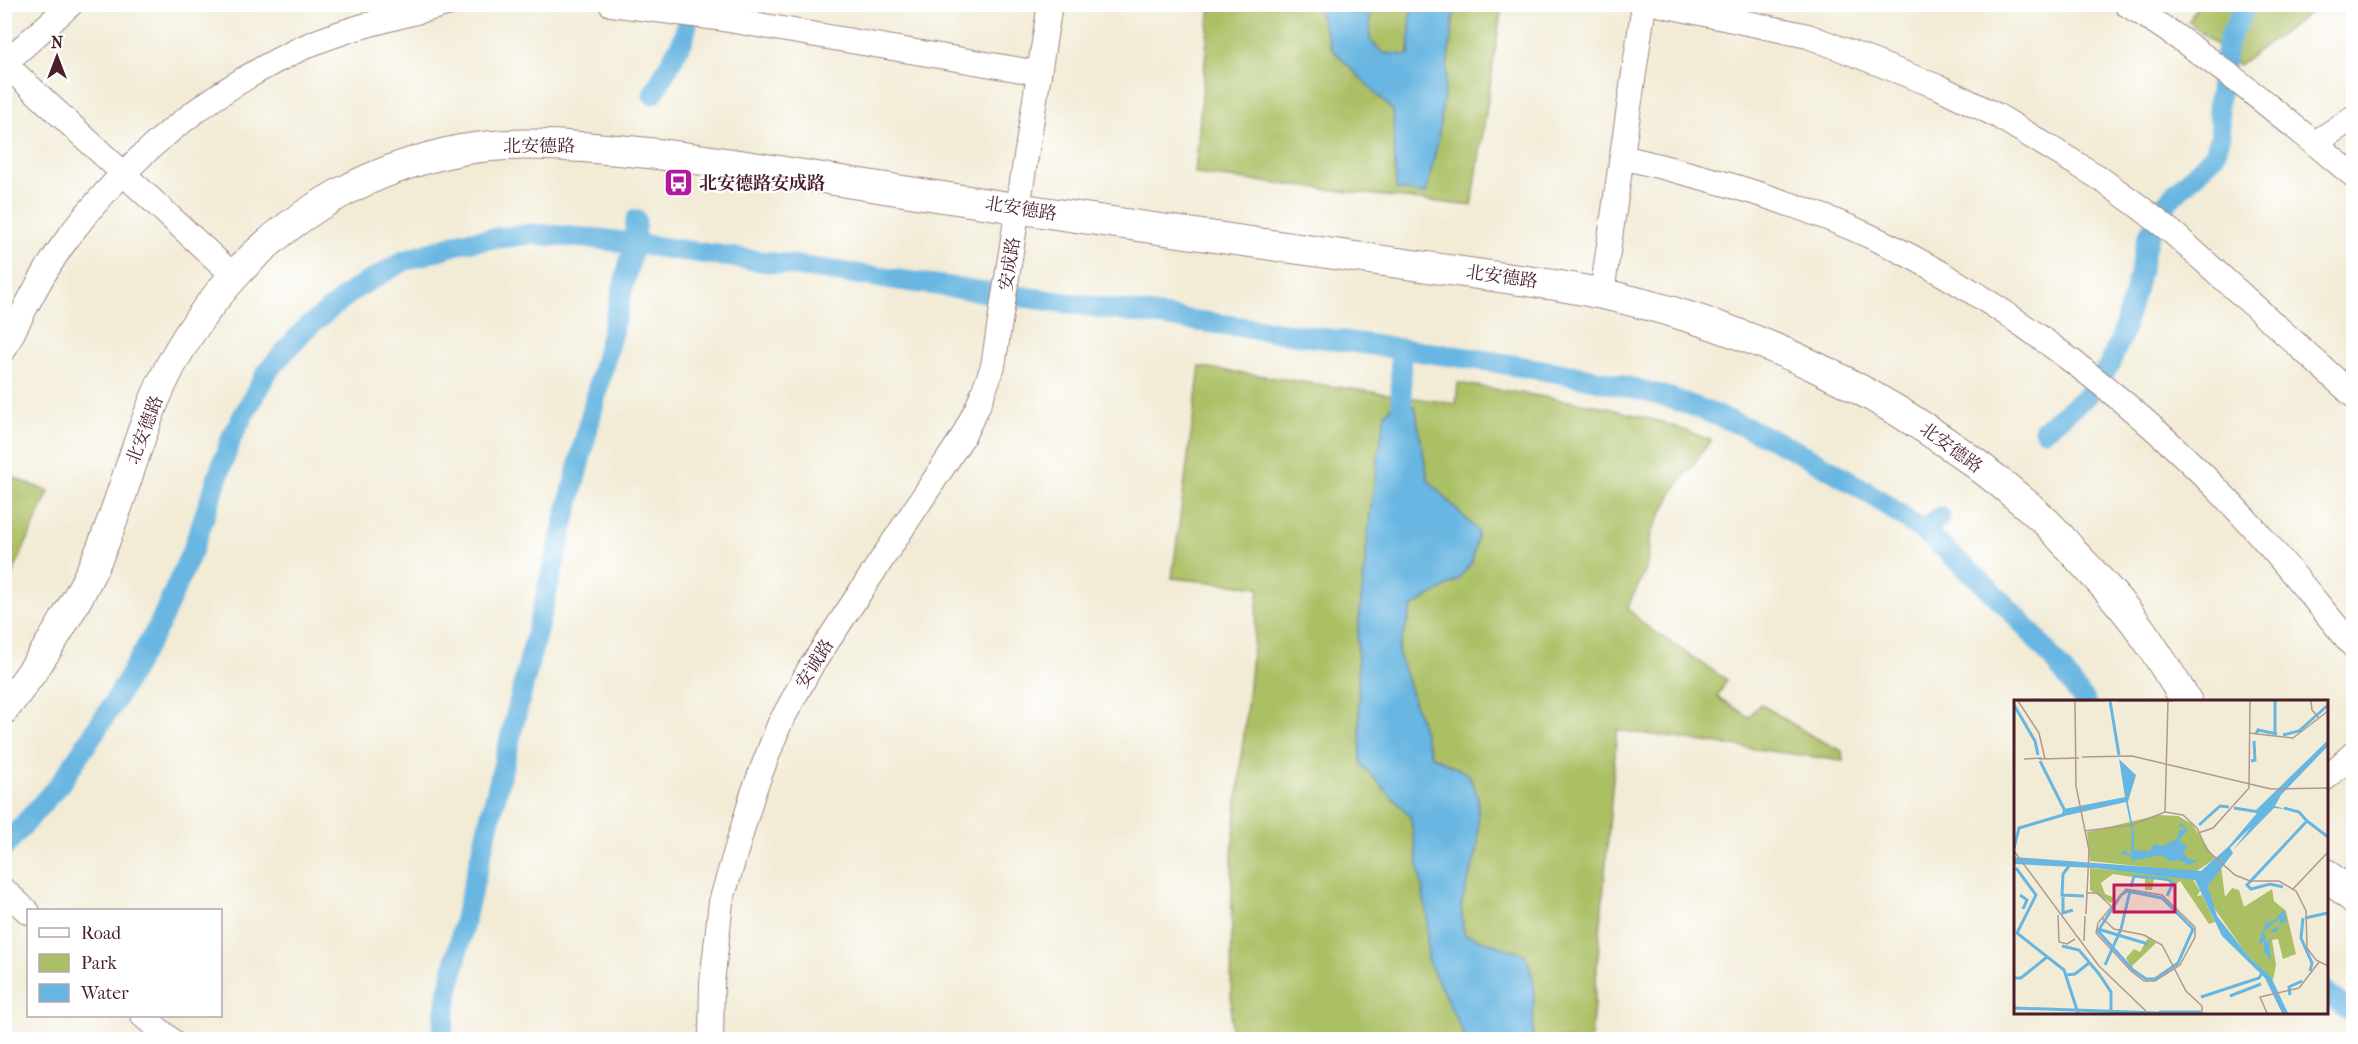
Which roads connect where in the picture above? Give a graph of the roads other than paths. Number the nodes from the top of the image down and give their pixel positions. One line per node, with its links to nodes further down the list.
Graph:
1 (71, 4): 8 (street)
2 (447, 4): 13 (street)
3 (611, 4): 9 (street)
4 (1050, 4): 9 (street, 安成路)
5 (1644, 4): 12 (street)
6 (1658, 4): 20 (street)
7 (2126, 4): 11 (street)
8 (5, 63): 13 (street)
9 (1039, 73): 15 (street, 安成路)
10 (2354, 117): 11 (street)
11 (2315, 144): 14 (street)
12 (1622, 157): 17 (street); 21 (street)
13 (124, 174): 16 (street); 19 (street)
14 (2354, 176)
15 (1019, 208): 16 (street, 北安德路); 17 (street, 北安德路); 18 (street, 安成路)
16 (234, 276): 23 (street, 北安德路)
17 (1602, 293): 22 (street, 北安德路)
18 (1000, 320): 32 (street, 安诚路)
19 (4, 350)
20 (2354, 396)
21 (2354, 647)
22 (2186, 700)
23 (4, 709)
24 (2354, 753): 25 (street)
25 (2328, 776)
26 (2328, 876): 28 (street)
27 (4, 890): 29 (street)
28 (2354, 899)
29 (27, 911)
30 (144, 1017): 31 (street)
31 (171, 1040)
32 (711, 1040)

